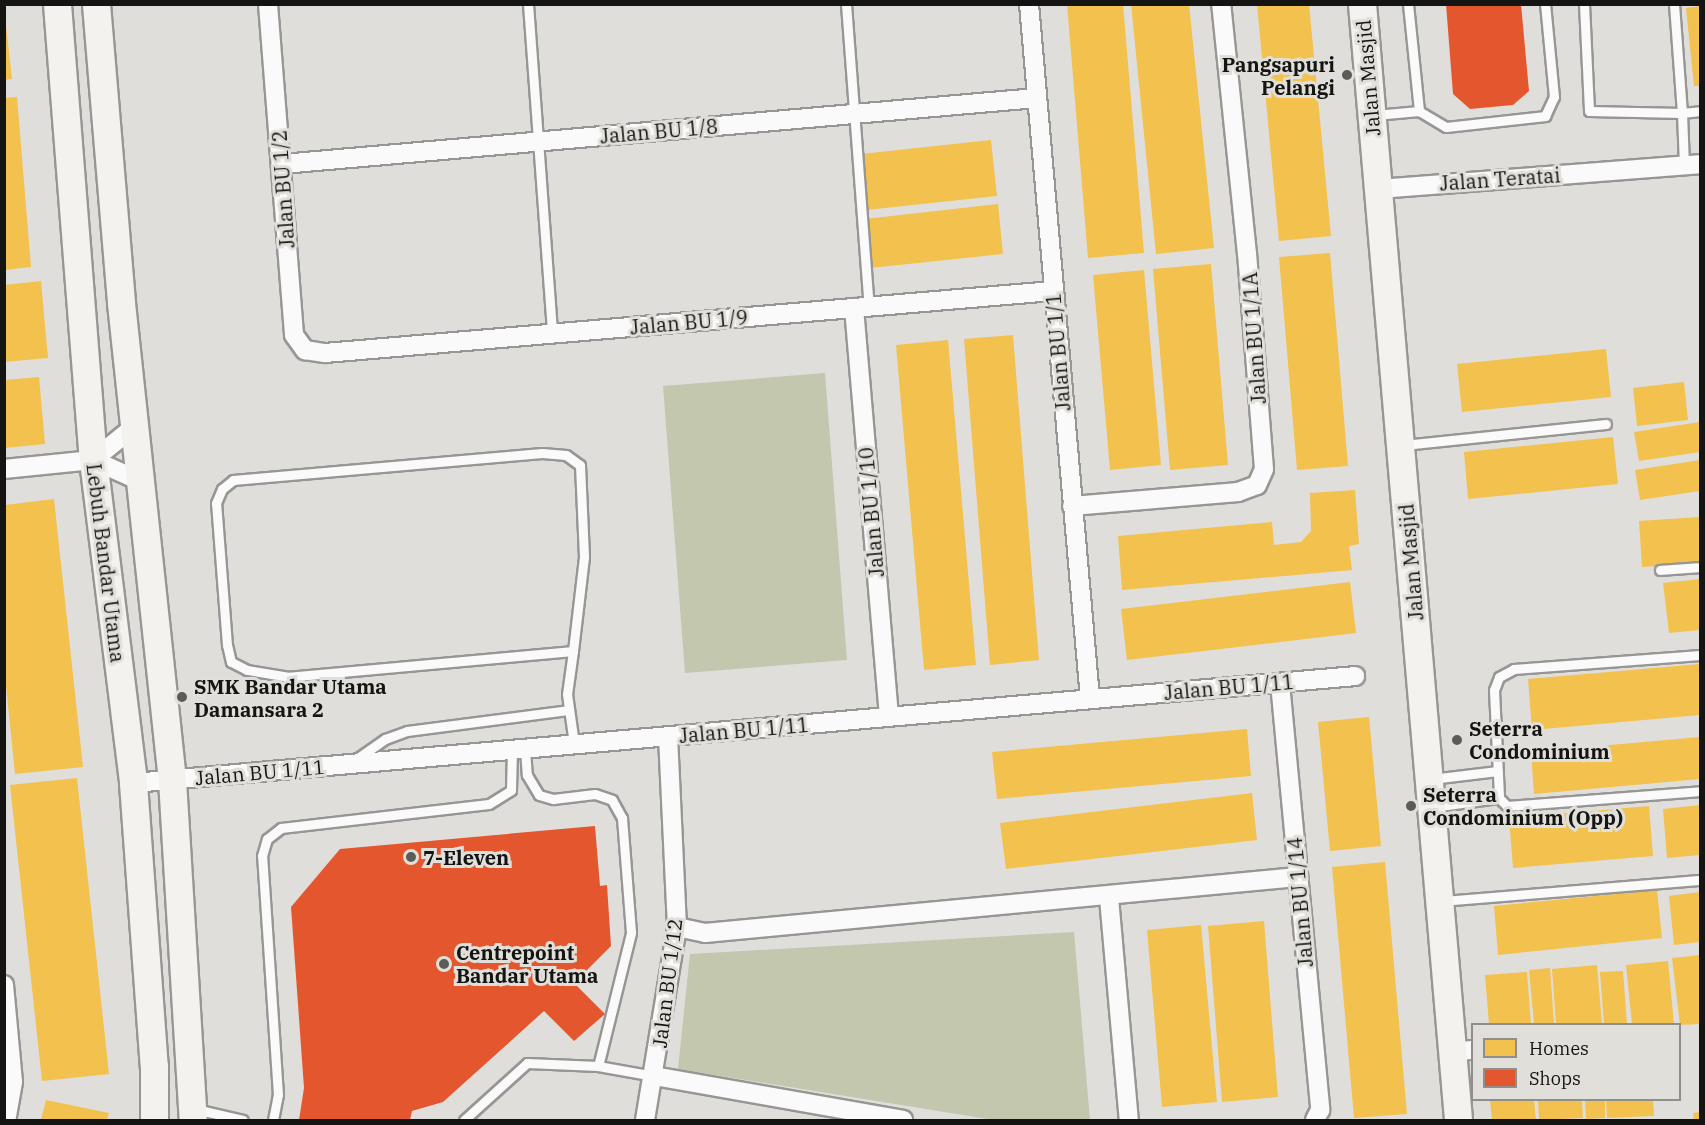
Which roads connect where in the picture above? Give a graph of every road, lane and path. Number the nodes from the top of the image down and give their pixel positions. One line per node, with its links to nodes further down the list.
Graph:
1 (57, 4): 30 (main road, Lebuh Bandar Utama)
2 (96, 4): 28 (main road, Lebuh Bandar Utama)
3 (268, 4): 20 (street, Jalan BU 1/2)
4 (528, 4): 19 (lane)
5 (846, 4): 17 (lane)
6 (1029, 4): 13 (street, Jalan BU 1/1)
7 (1221, 4): 33 (street, Jalan BU 1/1A)
8 (1362, 4): 18 (main road, Jalan Masjid)
9 (1408, 4): 14 (lane)
10 (1545, 4): 14 (lane)
11 (1584, 4): 16 (lane)
12 (1674, 4): 16 (lane)
13 (1037, 98): 17 (street, Jalan BU 1/8); 23 (street, Jalan BU 1/1)
14 (1419, 111): 18 (lane)
15 (1701, 111): 16 (lane)
16 (1682, 113): 21 (lane)
17 (854, 114): 19 (street, Jalan BU 1/8); 24 (lane)
18 (1372, 115): 22 (main road, Jalan Masjid)
19 (538, 142): 20 (street, Jalan BU 1/8); 25 (lane)
20 (282, 164): 26 (street, Jalan BU 1/2)
21 (1692, 165): 22 (street, Jalan Teratai)
22 (1377, 189): 29 (main road, Jalan Masjid)
23 (1053, 291): 24 (street, Jalan BU 1/9); 33 (street, Jalan BU 1/1)
24 (861, 307): 25 (street, Jalan BU 1/9); 42 (street, Jalan BU 1/10)
25 (552, 334): 26 (street, Jalan BU 1/9)
26 (325, 353)
27 (1606, 424): 29 (lane)
28 (135, 426): 30 (street); 32 (main road, Lebuh Bandar Utama)
29 (1401, 445): 48 (main road, Jalan Masjid)
30 (93, 460): 31 (street); 32 (street); 50 (main road, Lebuh Bandar Utama)
31 (4, 469)
32 (140, 481): 49 (main road, Lebuh Bandar Utama)
33 (1072, 506): 40 (street, Jalan BU 1/1)
34 (1701, 567): 35 (lane)
35 (1660, 570)
36 (573, 651): 36 (lane); 41 (lane)
37 (1701, 655): 47 (lane)
38 (1355, 676): 39 (street, Jalan BU 1/11)
39 (1280, 683): 40 (street, Jalan BU 1/11); 54 (street, Jalan BU 1/14)
40 (1090, 699): 42 (street, Jalan BU 1/11)
41 (568, 710): 44 (lane); 46 (lane)
42 (889, 717): 43 (street, Jalan BU 1/11)
43 (668, 736): 44 (street, Jalan BU 1/11); 58 (street, Jalan BU 1/12)
44 (574, 744): 45 (street, Jalan BU 1/11)
45 (518, 750): 46 (street, Jalan BU 1/11); 61 (lane); 68 (lane)
46 (348, 764): 49 (street, Jalan BU 1/11)
47 (1498, 771): 48 (lane); 52 (lane)
48 (1429, 779): 53 (main road, Jalan Masjid)
49 (172, 780): 50 (street, Jalan BU 1/11); 64 (main road, Lebuh Bandar Utama)
50 (134, 783): 66 (main road, Lebuh Bandar Utama)
51 (1701, 791): 52 (lane)
52 (1498, 798): 53 (lane)
53 (1431, 807): 57 (main road, Jalan Masjid)
54 (1297, 877): 56 (street); 73 (street, Jalan BU 1/14)
55 (1701, 880): 57 (lane)
56 (1109, 898): 58 (street); 72 (street)
57 (1439, 902): 60 (main road, Jalan Masjid)
58 (677, 927): 62 (street, Jalan BU 1/12)
59 (4, 985): 63 (street)
60 (1462, 1051): 74 (main road, Jalan Masjid)
61 (598, 1066): 62 (lane); 69 (lane)
62 (654, 1076): 70 (street, Jalan BU 1/12); 71 (street)
63 (8, 1086): 65 (street)
64 (194, 1115): 67 (lane)
65 (6, 1120)
66 (154, 1120)
67 (243, 1120)
68 (273, 1120)
69 (465, 1120)
70 (645, 1120)
71 (903, 1120)
72 (1129, 1120)
73 (1315, 1120)
74 (1458, 1120)

